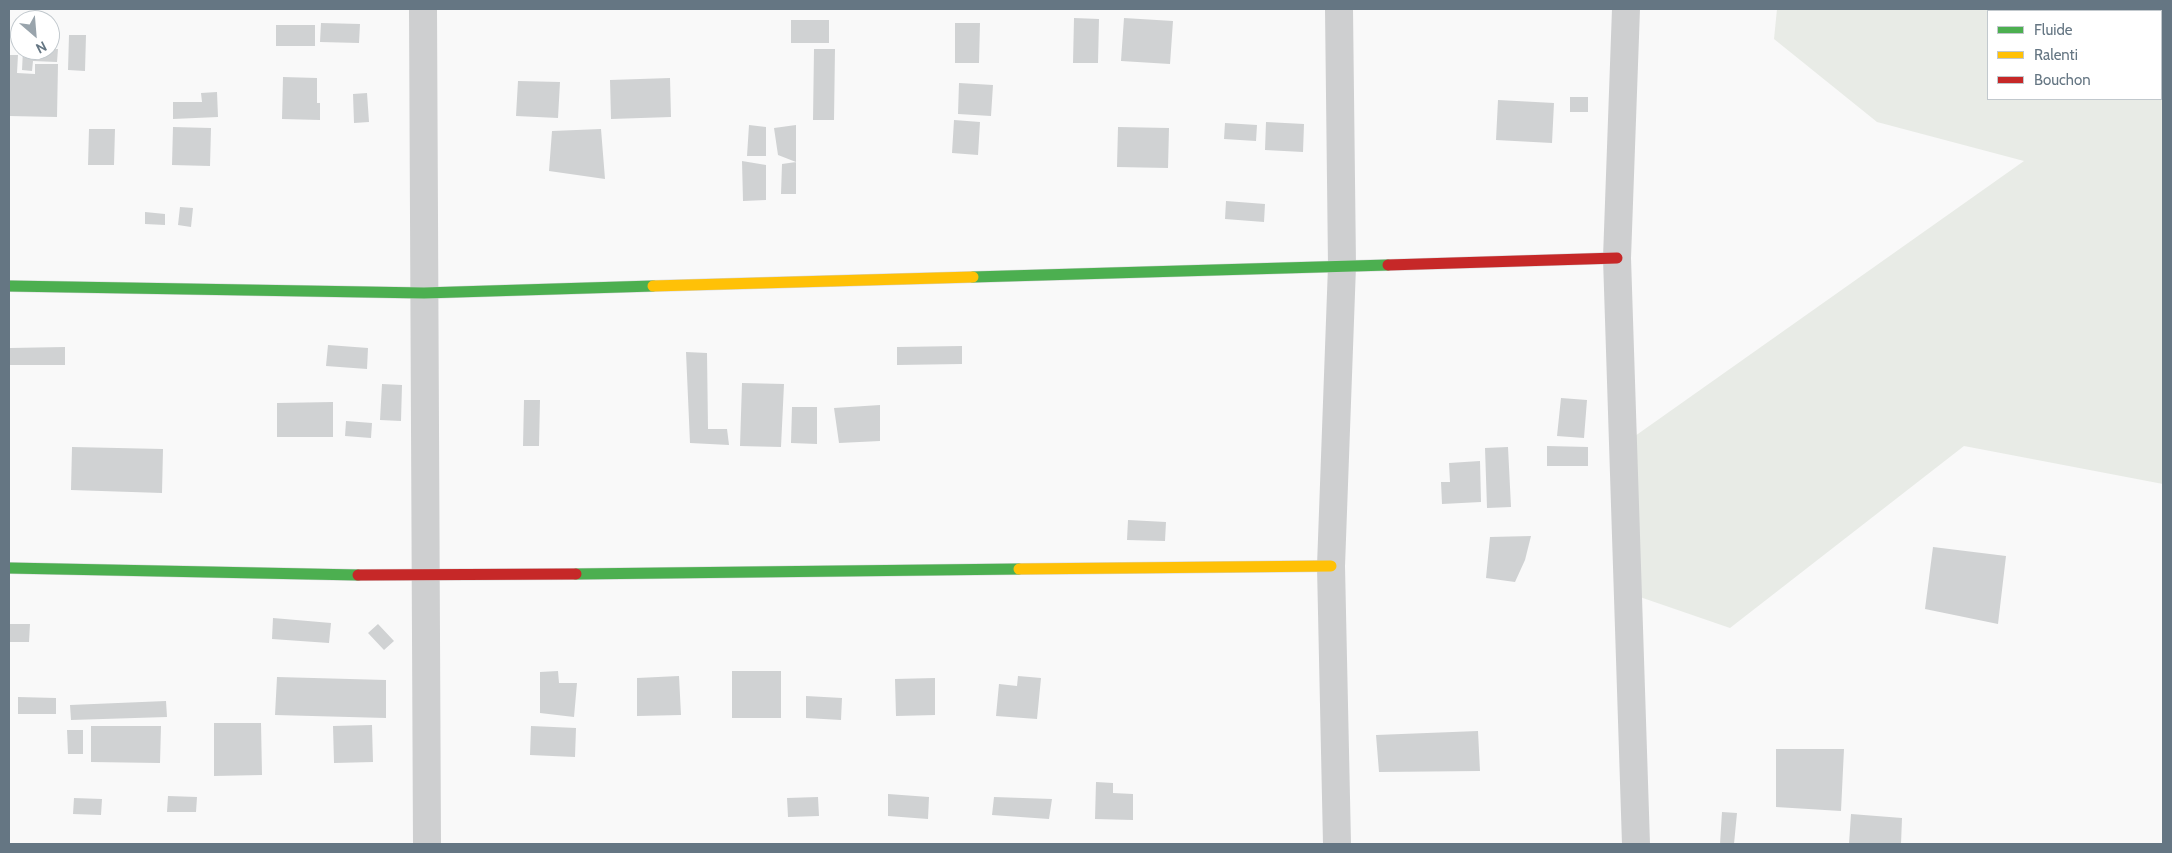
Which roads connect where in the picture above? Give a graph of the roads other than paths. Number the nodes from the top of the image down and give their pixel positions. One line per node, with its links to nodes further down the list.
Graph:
1 (423, 9): 7 (street)
2 (1339, 9): 5 (street)
3 (1626, 9): 4 (street)
4 (1617, 258): 5 (street); 13 (street)
5 (1342, 266): 7 (street); 8 (street)
6 (9, 286): 7 (street)
7 (424, 293): 10 (street)
8 (1331, 566): 10 (street); 12 (street)
9 (9, 568): 10 (street)
10 (426, 576): 11 (street)
11 (427, 844)
12 (1337, 844)
13 (1636, 844)

